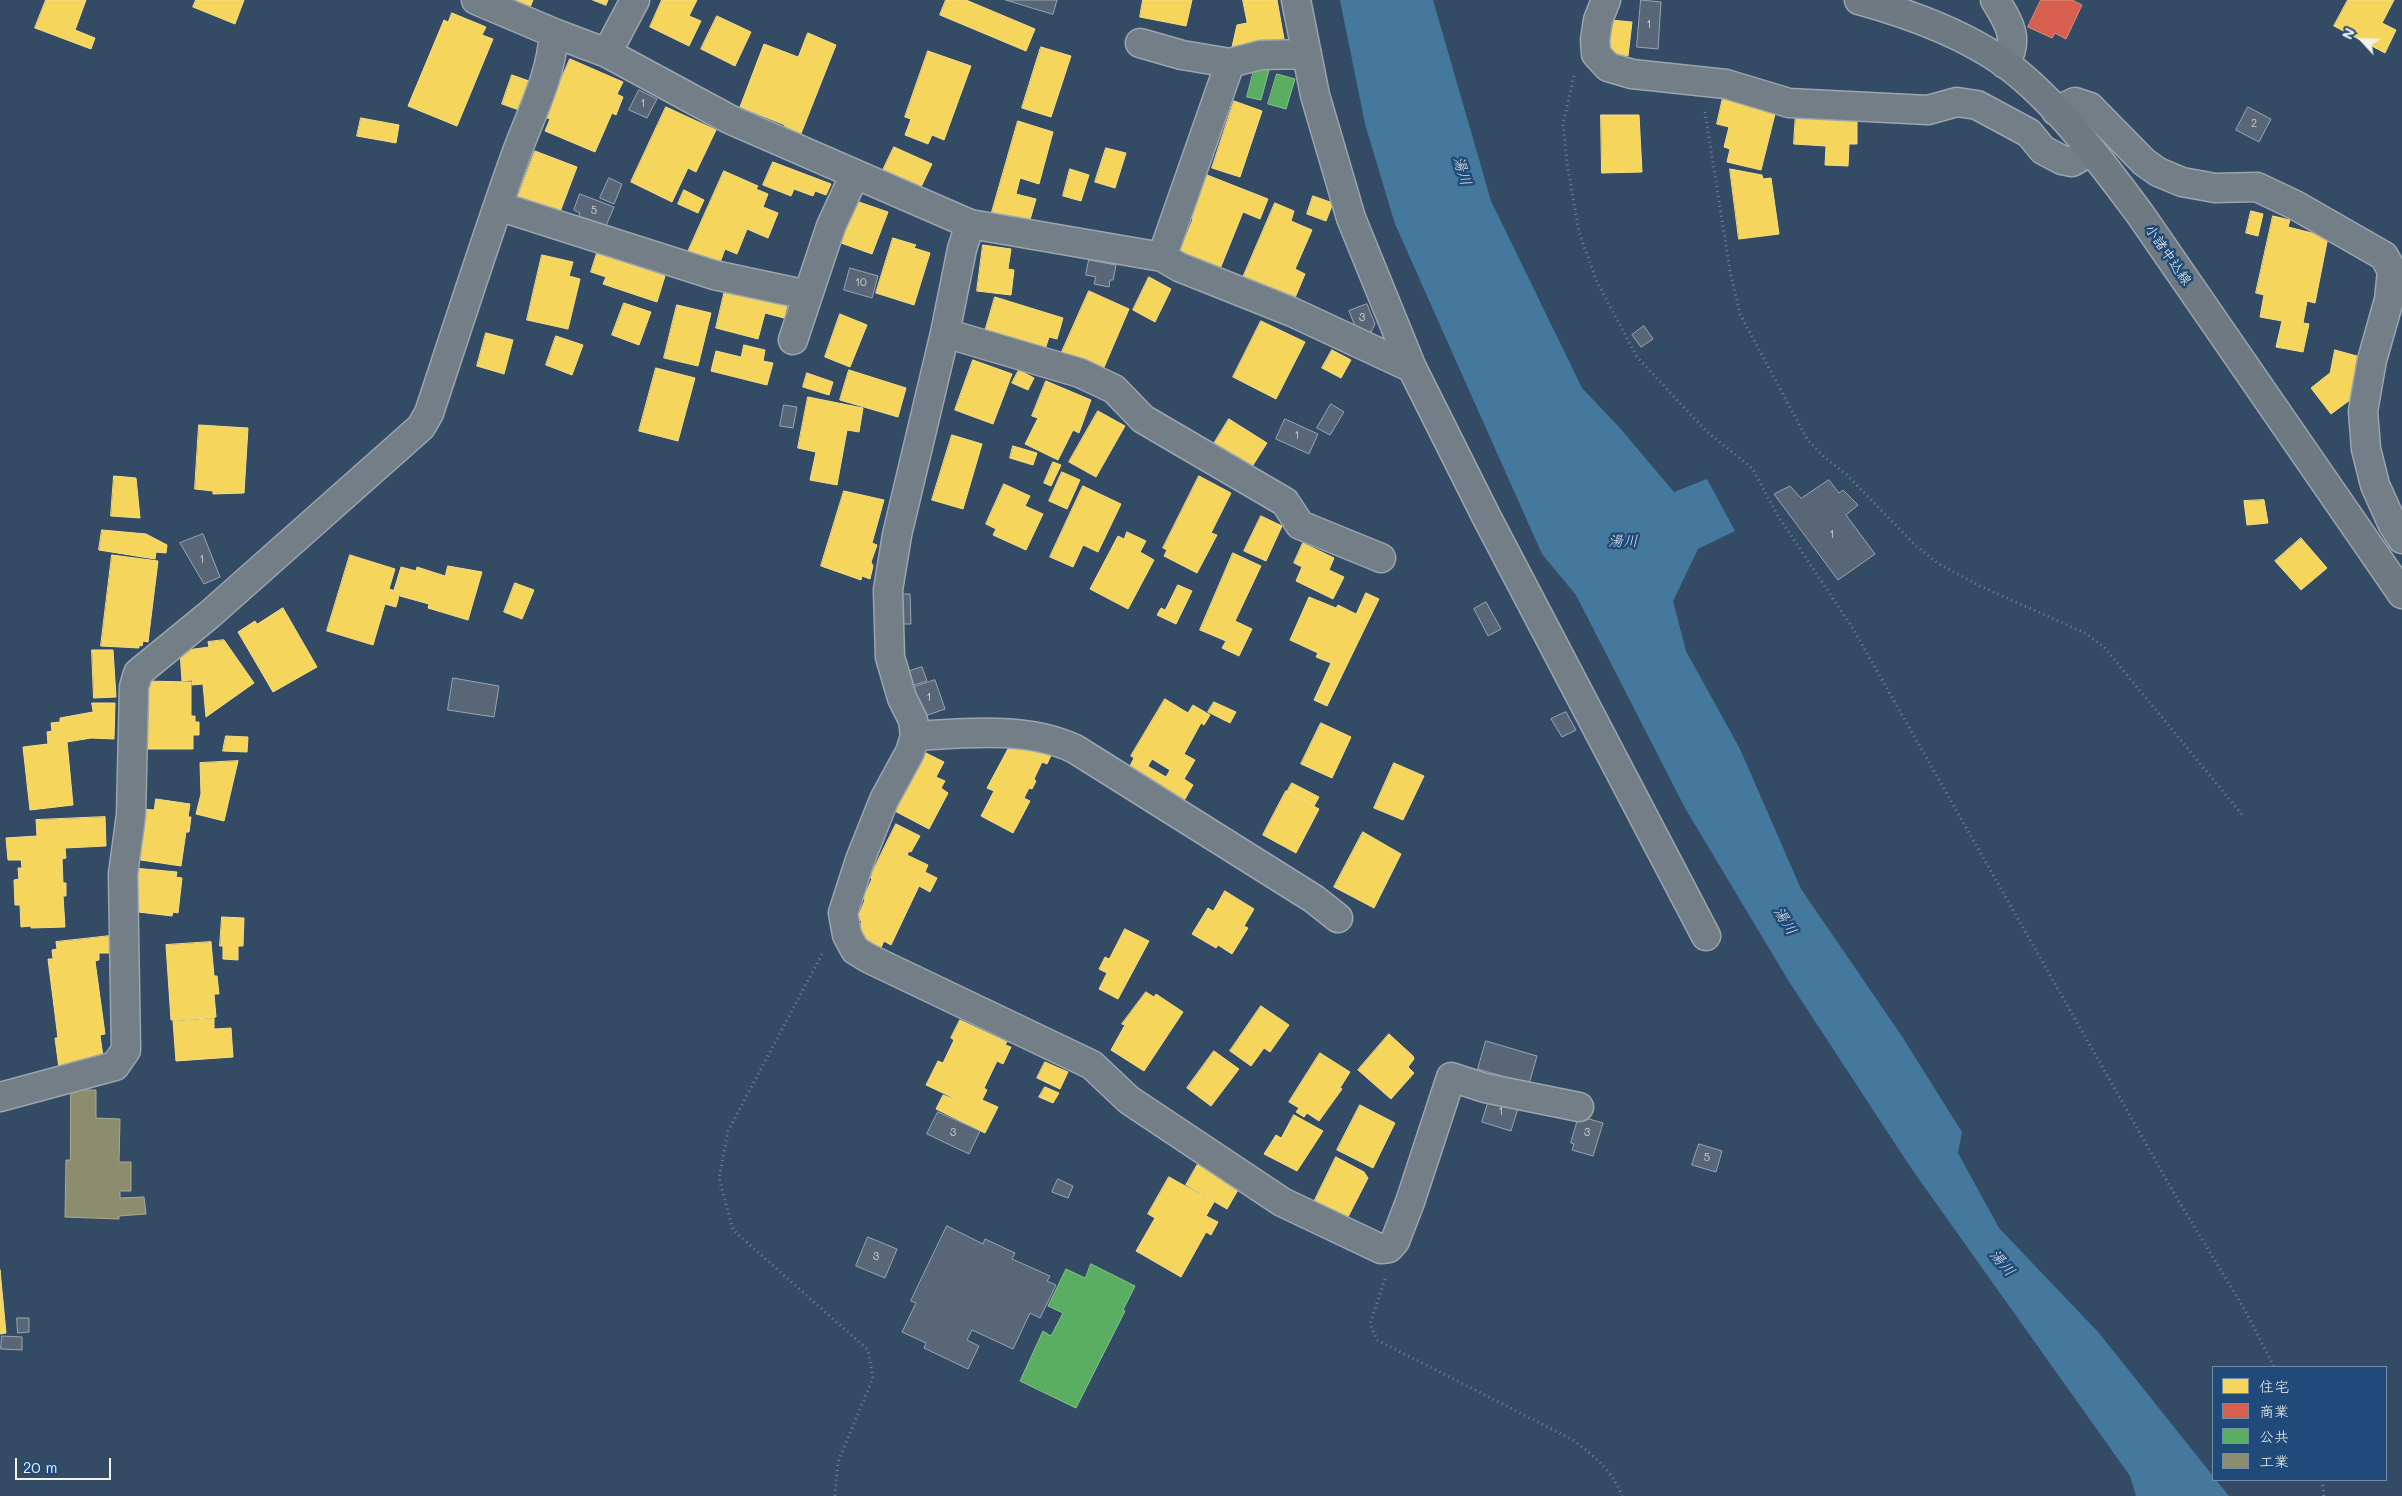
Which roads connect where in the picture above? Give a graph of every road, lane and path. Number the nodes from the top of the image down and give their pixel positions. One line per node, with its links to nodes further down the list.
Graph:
1 (476, 0): 7 (street)
2 (635, 0): 9 (street)
3 (1296, 0): 10 (street)
4 (1606, 0): 14 (street)
5 (1860, 0): 12 (main road, 小諸中込線)
6 (1995, 0): 12 (street)
7 (554, 33): 9 (street); 18 (street)
8 (1140, 43): 11 (street)
9 (607, 53): 17 (street)
10 (1307, 54): 11 (street); 24 (street)
11 (1230, 63): 20 (street)
12 (2005, 64): 15 (main road, 小諸中込線)
13 (1576, 71): 36 (path)
14 (1700, 82): 16 (street); 29 (path)
15 (2056, 111): 16 (main road, 小諸中込線); 25 (street)
16 (2091, 151): 27 (main road, 小諸中込線)
17 (855, 174): 19 (street); 21 (street)
18 (498, 206): 21 (street); 33 (street)
19 (970, 224): 20 (street); 22 (street)
20 (1162, 258): 24 (street)
21 (808, 295): 23 (street)
22 (945, 333): 26 (street); 28 (street)
23 (793, 340)
24 (1412, 368): 32 (street)
25 (2402, 539)
26 (1381, 558)
27 (2402, 594)
28 (915, 736): 30 (street); 31 (street)
29 (2244, 816)
30 (843, 913): 35 (street); 38 (path)
31 (1338, 918)
32 (1706, 936)
33 (0, 1097)
34 (1579, 1107): 35 (street)
35 (1389, 1248): 39 (path)
36 (2273, 1366)
37 (2322, 1481): 40 (path)
38 (834, 1496)
39 (1622, 1496)
40 (2324, 1496)

